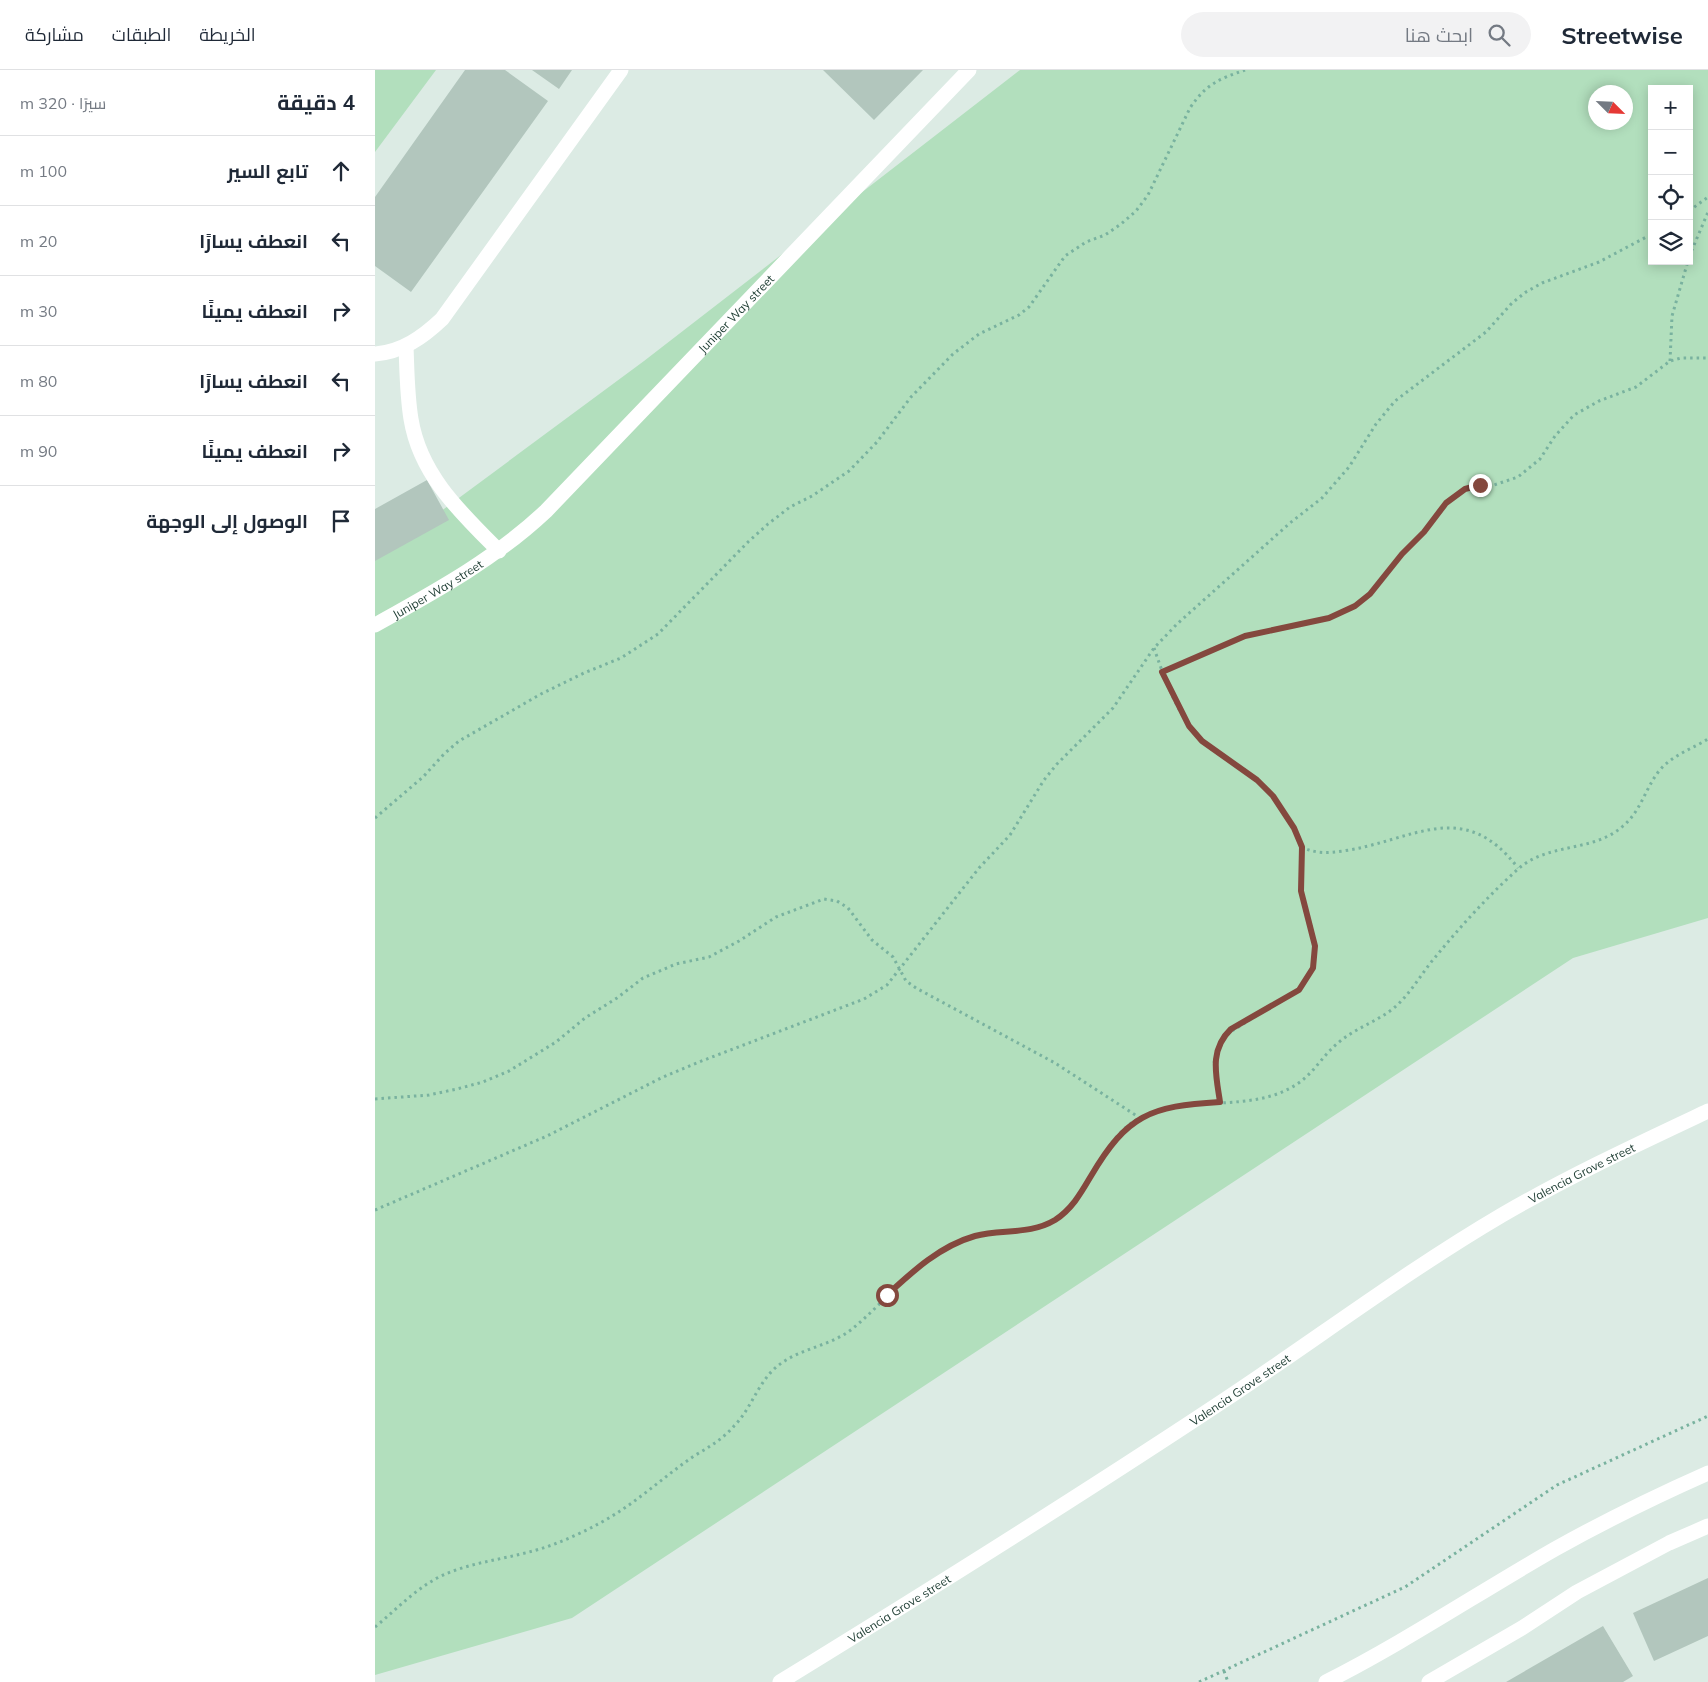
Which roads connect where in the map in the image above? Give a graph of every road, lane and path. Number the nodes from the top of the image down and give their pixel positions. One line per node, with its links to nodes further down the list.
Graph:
1 (621, 70): 10 (street)
2 (969, 70): 14 (street, Juniper Way street)
3 (1245, 70): 19 (path)
4 (1708, 197): 5 (path)
5 (1693, 208)
6 (1708, 212): 8 (path)
7 (1648, 236): 16 (path)
8 (1693, 248)
9 (1687, 265): 13 (path)
10 (406, 346): 11 (street); 14 (street)
11 (375, 354)
12 (1708, 358): 13 (path)
13 (1670, 361): 17 (path)
14 (499, 551): 15 (street, Juniper Way street)
15 (375, 626)
16 (1154, 648): 17 (path); 22 (path)
17 (1162, 672): 20 (path)
18 (1708, 739): 21 (path)
19 (375, 818)
20 (1302, 847): 21 (path); 24 (path)
21 (1518, 868): 24 (path)
22 (900, 968): 23 (path); 26 (path); 27 (path)
23 (375, 1099)
24 (1220, 1102): 26 (path)
25 (1708, 1112): 33 (street, Valencia Grove street)
26 (1140, 1118): 31 (path)
27 (375, 1210)
28 (1708, 1416): 32 (path)
29 (1708, 1473): 36 (street)
30 (1708, 1526): 37 (street)
31 (375, 1627)
32 (1224, 1671): 34 (path); 35 (path)
33 (780, 1682)
34 (1199, 1682)
35 (1228, 1682)
36 (1326, 1682)
37 (1429, 1682)

